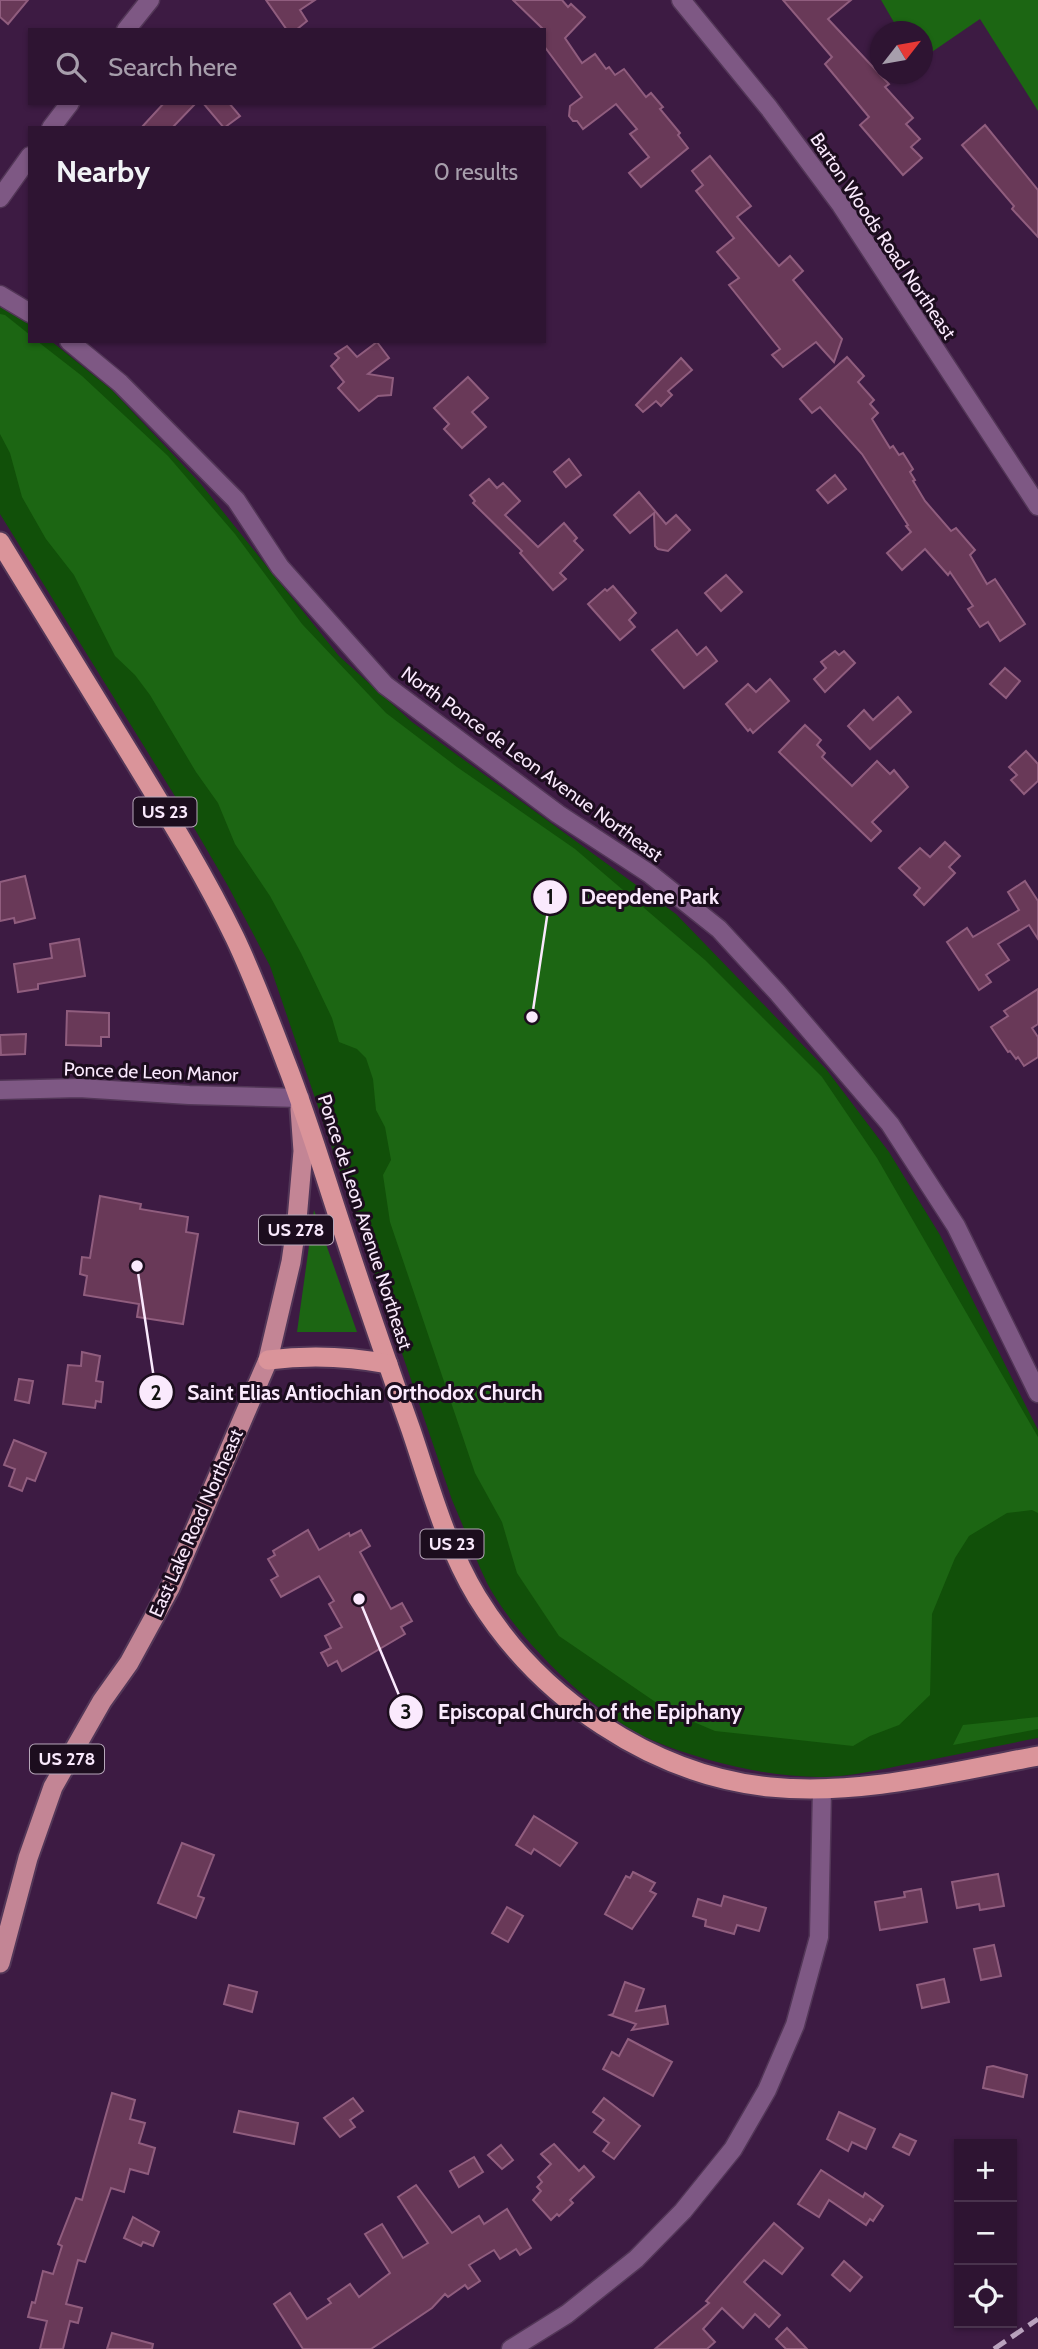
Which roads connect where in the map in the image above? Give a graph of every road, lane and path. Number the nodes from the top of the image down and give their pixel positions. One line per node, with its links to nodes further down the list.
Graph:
1 (149, 0): 3 (street)
2 (681, 0): 11 (street, Barton Woods Road Northeast)
3 (128, 28)
4 (68, 105): 5 (street)
5 (53, 126)
6 (28, 159): 7 (street)
7 (0, 198)
8 (0, 295): 9 (street)
9 (28, 312)
10 (71, 343): 17 (street, North Ponce de Leon Avenue Northeast)
11 (1038, 506)
12 (0, 542): 14 (highway, Ponce de Leon Avenue Northeast / US 23)
13 (0, 1090): 14 (street, Ponce de Leon Manor)
14 (300, 1098): 15 (main road, East Lake Road Northeast / US 278); 16 (highway, Ponce de Leon Avenue Northeast / US 23)
15 (268, 1360): 16 (highway); 20 (main road, East Lake Road Northeast / US 278)
16 (388, 1364): 19 (highway, Ponce de Leon Avenue Northeast / US 23)
17 (1038, 1393)
18 (1038, 1756): 19 (highway, Ponce de Leon Avenue Northeast / US 23)
19 (822, 1789): 21 (street)
20 (0, 1963)
21 (511, 2349)

